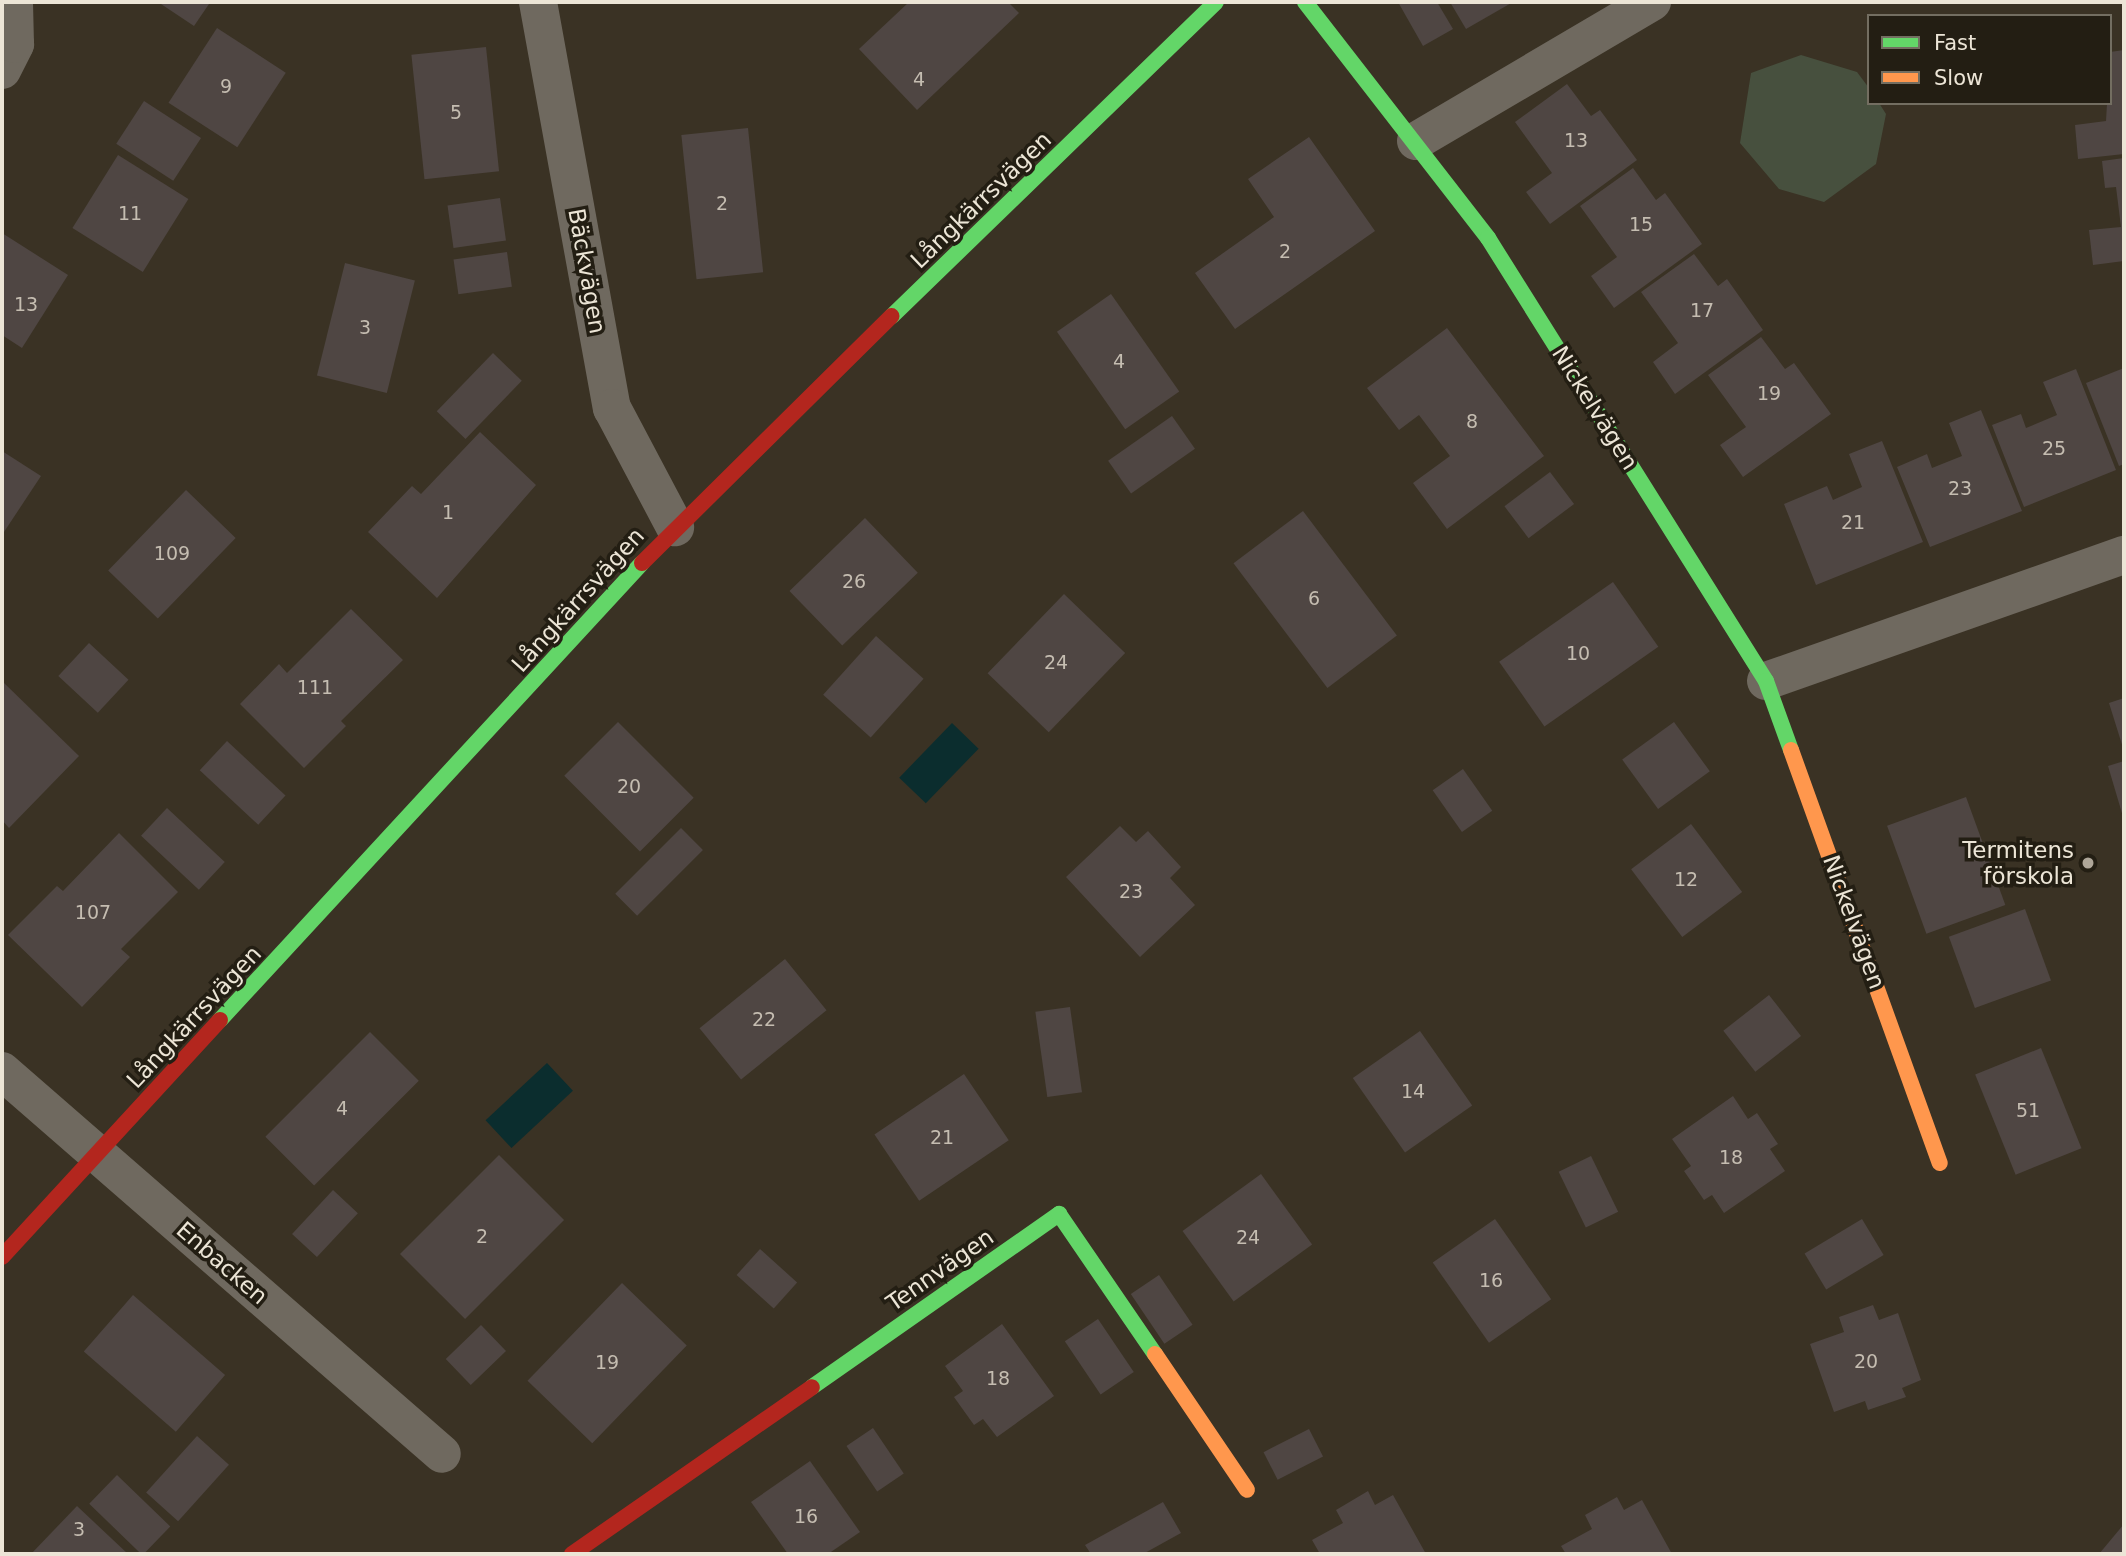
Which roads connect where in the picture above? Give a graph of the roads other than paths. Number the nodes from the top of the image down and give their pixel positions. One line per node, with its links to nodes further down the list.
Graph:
1 (14, 2): 6 (street)
2 (538, 2): 8 (street, Bäckvägen)
3 (1216, 2): 8 (street, Långkärrsvägen)
4 (1305, 2): 7 (street, Nickelvägen)
5 (1652, 2): 7 (street)
6 (2, 70)
7 (1416, 141): 10 (street, Nickelvägen)
8 (675, 527): 12 (street, Långkärrsvägen)
9 (2124, 555): 10 (street)
10 (1766, 681): 13 (street, Nickelvägen)
11 (2, 1071): 12 (street, Enbacken)
12 (97, 1154): 14 (street, Långkärrsvägen); 15 (street, Enbacken)
13 (1940, 1163)
14 (2, 1257)
15 (442, 1454)
16 (1247, 1490): 17 (street, Tennvägen)
17 (572, 1554)

